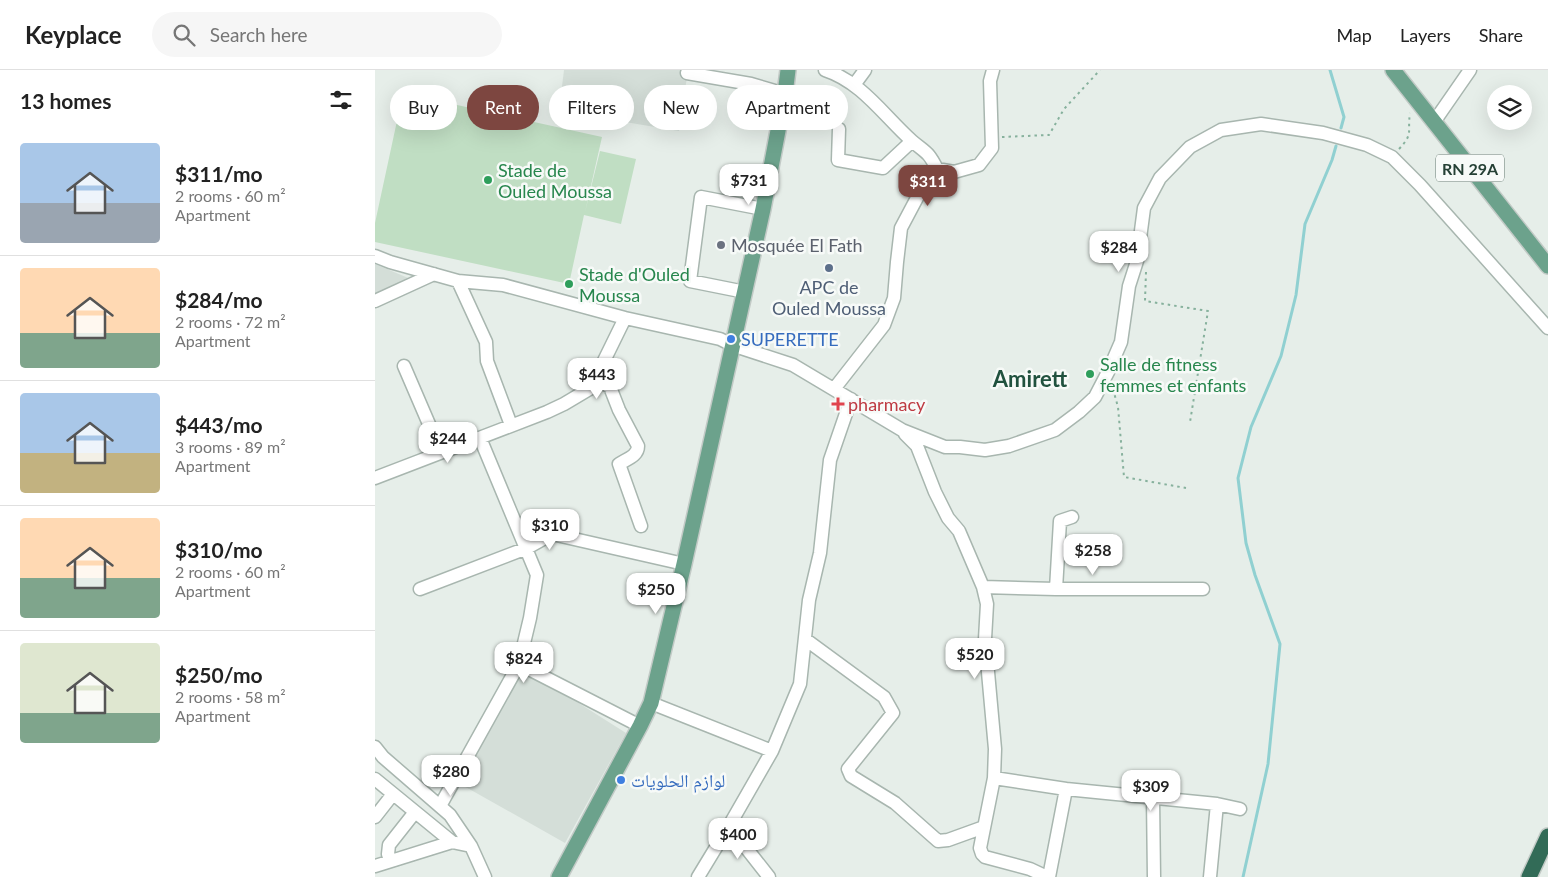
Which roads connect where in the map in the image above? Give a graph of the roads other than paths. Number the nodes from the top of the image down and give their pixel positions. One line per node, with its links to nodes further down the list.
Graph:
1 (788, 70): 9 (main road)
2 (825, 70): 10 (street)
3 (865, 70): 10 (street)
4 (993, 70): 15 (street)
5 (1393, 70): 11 (main road, RN 29A)
6 (1470, 70): 11 (street)
7 (687, 73): 8 (street)
8 (754, 85)
9 (786, 85)
10 (853, 85): 14 (street)
11 (1434, 122): 18 (main road, RN 29A)
12 (778, 130): 16 (main road)
13 (839, 130): 14 (street)
14 (912, 141): 15 (street)
15 (937, 169): 28 (street)
16 (763, 209): 21 (main road); 21 (street)
17 (375, 256): 19 (street)
18 (1548, 266)
19 (434, 274): 20 (street); 22 (street)
20 (458, 281): 23 (street); 30 (street)
21 (745, 292): 25 (main road)
22 (375, 301)
23 (625, 318): 25 (street); 27 (street)
24 (1548, 328): 31 (street)
25 (732, 345): 28 (street); 38 (main road)
26 (404, 366): 33 (street)
27 (601, 382): 30 (street); 36 (street)
28 (834, 389): 29 (street)
29 (851, 399): 31 (street); 43 (street)
30 (511, 425): 32 (street)
31 (902, 430): 39 (street)
32 (480, 438): 33 (street); 37 (street)
33 (441, 452): 34 (street)
34 (375, 478)
35 (1072, 517): 42 (street)
36 (641, 526)
37 (527, 548): 38 (street); 40 (street); 44 (street)
38 (684, 564): 45 (main road)
39 (983, 586): 42 (street); 50 (street)
40 (420, 589)
41 (1203, 589): 42 (street)
42 (1055, 590)
43 (805, 639): 48 (street); 60 (street)
44 (519, 664): 46 (street); 55 (street)
45 (651, 703): 46 (main road); 48 (street)
46 (640, 726): 67 (main road)
47 (375, 747): 55 (street)
48 (772, 751): 59 (street)
49 (375, 778): 52 (street)
50 (994, 778): 51 (street); 60 (street)
51 (1066, 789): 53 (street); 70 (street)
52 (393, 794): 57 (street); 58 (street)
53 (1153, 799): 54 (street); 71 (street)
54 (1217, 804): 56 (street); 72 (street)
55 (439, 806): 63 (street)
56 (1240, 809)
57 (415, 812): 62 (street); 64 (street)
58 (375, 817)
59 (729, 826): 68 (street); 69 (street)
60 (985, 827): 70 (street)
61 (1548, 836): 73 (highway)
62 (452, 842): 63 (street); 64 (street)
63 (471, 846): 66 (street)
64 (390, 860): 65 (street)
65 (375, 866)
66 (485, 877)
67 (559, 877)
68 (698, 877)
69 (769, 877)
70 (1048, 877)
71 (1154, 877)
72 (1210, 877)
73 (1529, 877)

